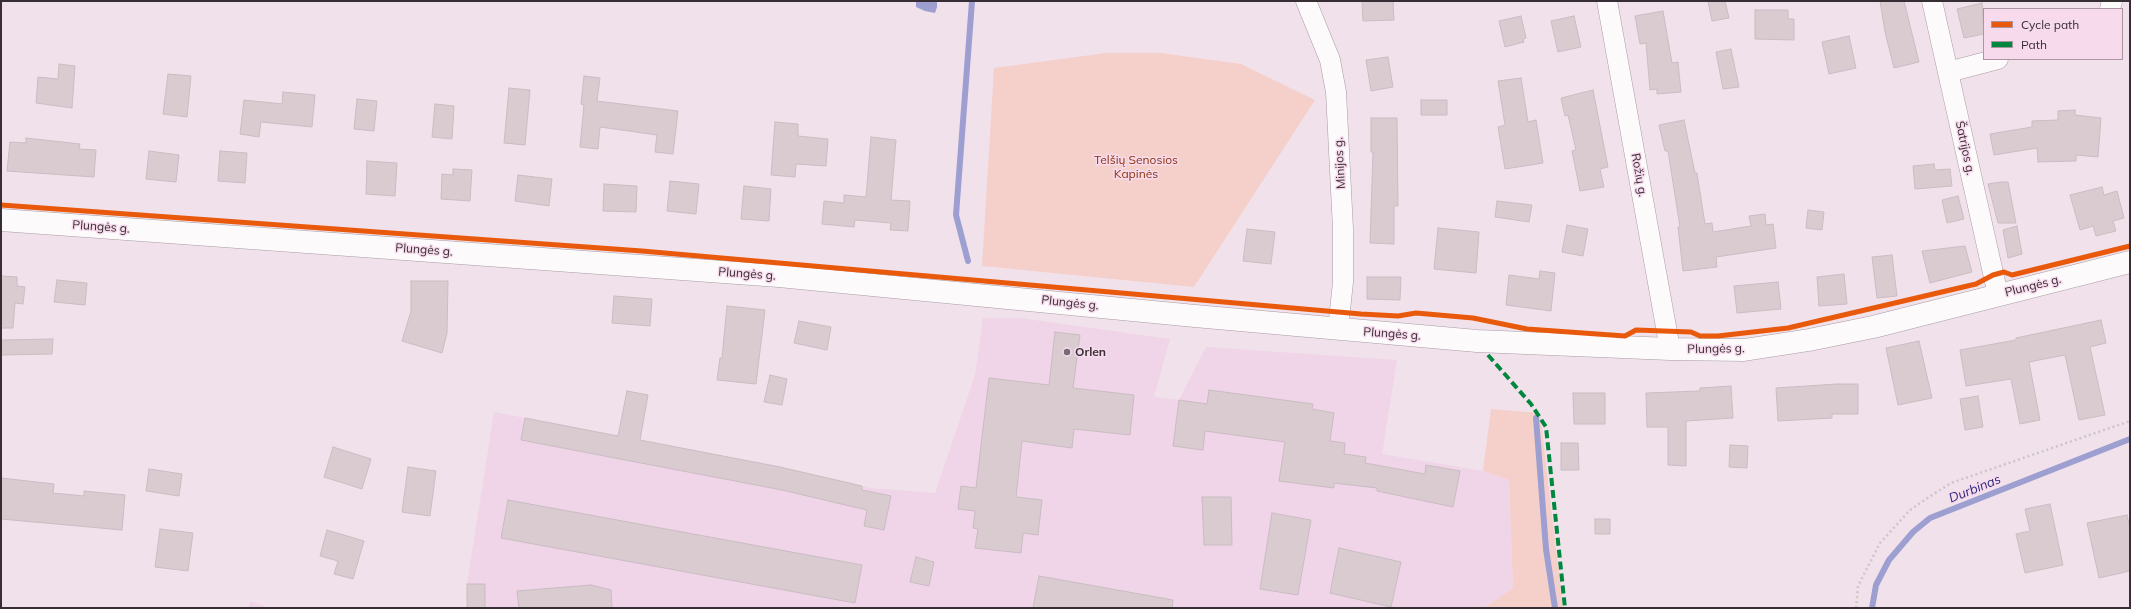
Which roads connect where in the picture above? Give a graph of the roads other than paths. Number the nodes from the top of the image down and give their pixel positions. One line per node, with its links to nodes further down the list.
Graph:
1 (1306, 1): 9 (street, Minijos g.)
2 (1607, 1): 10 (street, Rožių g.)
3 (1932, 1): 5 (street, Šatrijos g.)
4 (1994, 60): 5 (street)
5 (1948, 72): 8 (street, Šatrijos g.)
6 (1, 220): 9 (main road, Plungės g.)
7 (2130, 262): 8 (main road, Plungės g.)
8 (1998, 294): 10 (main road, Plungės g.)
9 (1338, 329): 10 (main road, Plungės g.)
10 (1670, 349)

